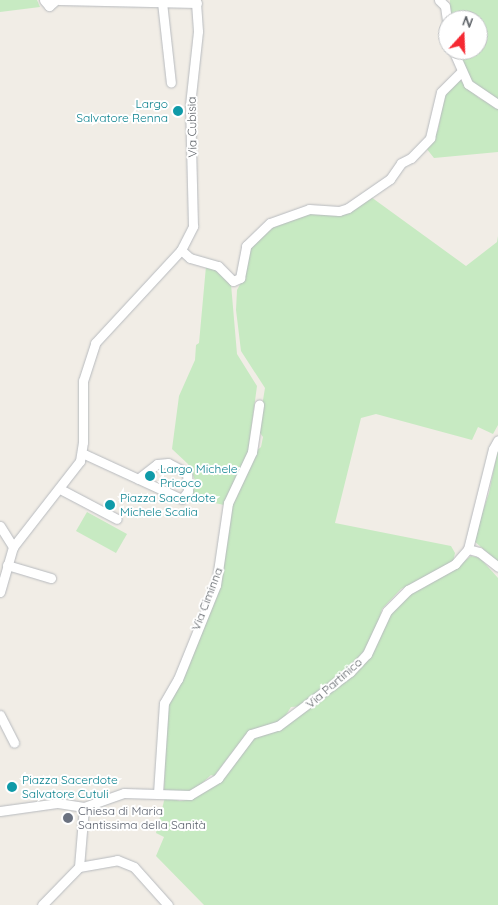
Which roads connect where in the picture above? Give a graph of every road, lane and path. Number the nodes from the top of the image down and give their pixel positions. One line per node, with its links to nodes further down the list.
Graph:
1 (44, 0): 2 (street)
2 (57, 0): 4 (street)
3 (197, 1): 4 (street); 9 (street, Via Cubisia)
4 (162, 2): 7 (street)
5 (456, 60): 6 (street)
6 (461, 72): 8 (street); 9 (street)
7 (170, 83)
8 (498, 104)
9 (181, 250): 12 (street, Via Cubisia)
10 (259, 405): 25 (street, Via Ciminna)
11 (498, 440): 18 (street)
12 (82, 453): 13 (street); 14 (street)
13 (138, 478): 13 (street)
14 (60, 489): 15 (street); 17 (street)
15 (117, 519)
16 (0, 526): 17 (street)
17 (14, 547): 19 (street)
18 (468, 549): 20 (street); 25 (street, Via Partinico)
19 (7, 565): 21 (street); 22 (street)
20 (498, 567)
21 (51, 578)
22 (0, 592)
23 (0, 715): 24 (street)
24 (14, 743)
25 (158, 793): 26 (street, Via Partinico)
26 (84, 808): 27 (street); 28 (street)
27 (0, 811)
28 (80, 867): 29 (street); 30 (street)
29 (42, 905)
30 (168, 905)

